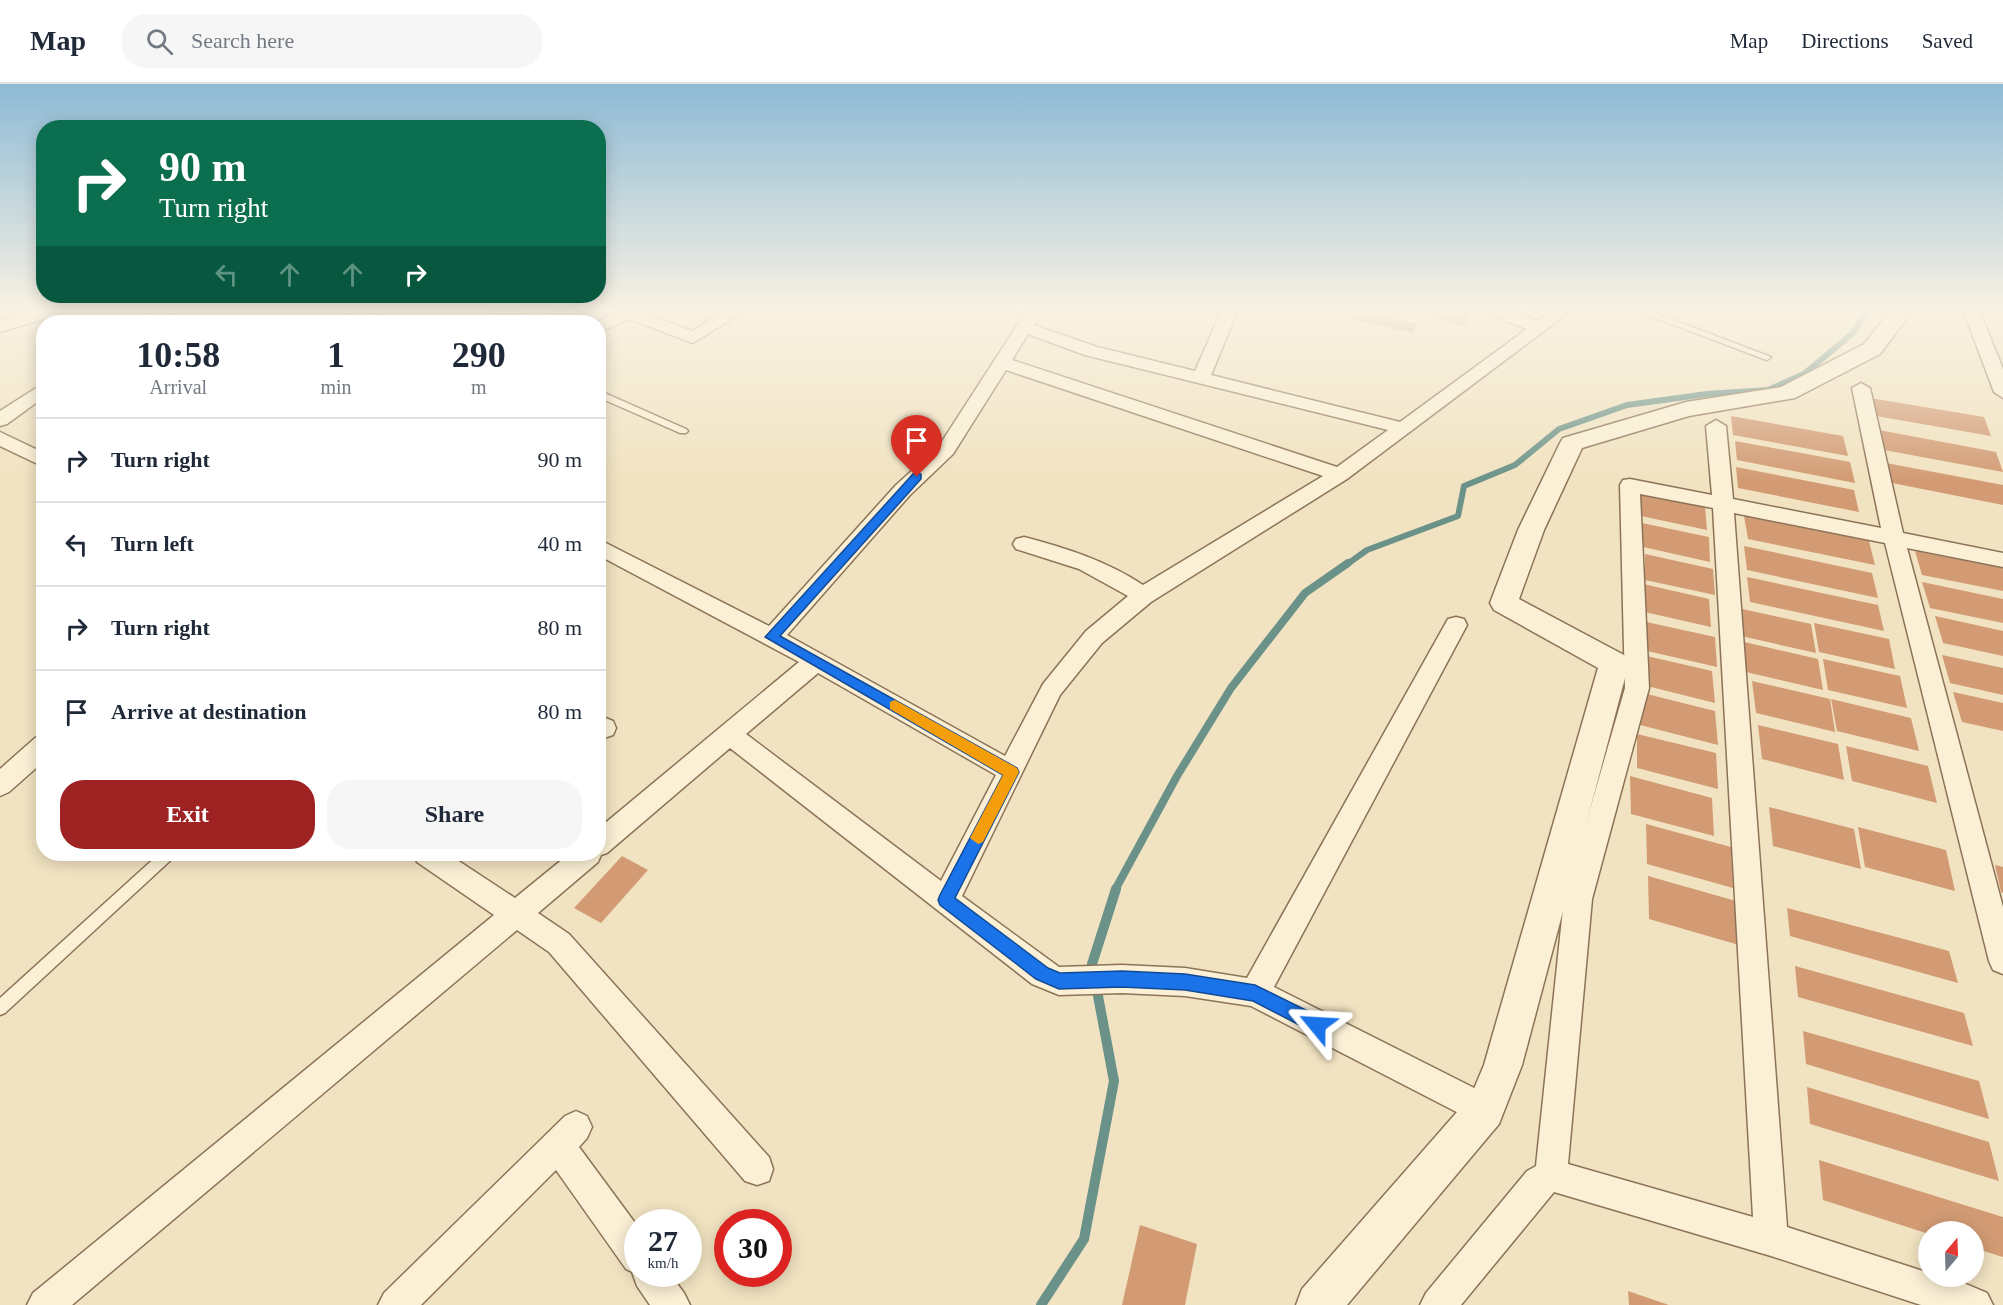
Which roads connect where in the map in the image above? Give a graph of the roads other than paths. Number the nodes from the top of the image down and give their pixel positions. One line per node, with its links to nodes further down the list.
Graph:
1 (999, 367): 27 (street)
2 (1014, 367): 19 (street)
3 (1156, 367): 8 (street)
4 (1206, 367): 8 (street)
5 (1486, 367): 15 (street)
6 (1837, 367): 42 (street)
7 (1993, 367): 10 (street)
8 (1201, 378): 15 (street)
9 (1861, 388): 21 (street)
10 (2003, 392)
11 (36, 394): 13 (street)
12 (606, 397): 16 (lane)
13 (0, 420)
14 (1716, 426): 20 (street)
15 (1403, 428): 19 (street)
16 (683, 431)
17 (0, 438): 18 (street)
18 (36, 457)
19 (1340, 475): 25 (street)
20 (1723, 503): 21 (street); 44 (street); 46 (street)
21 (1894, 538): 24 (street); 39 (street)
22 (1024, 544): 25 (street)
23 (606, 550): 27 (street)
24 (2003, 560)
25 (1143, 596): 31 (street)
26 (1456, 625): 40 (street)
27 (772, 637): 28 (street)
28 (816, 661): 29 (street); 31 (street)
29 (730, 735): 33 (street); 37 (street)
30 (36, 752): 32 (street)
31 (1012, 772): 37 (street)
32 (0, 785)
33 (606, 838)
34 (160, 861): 41 (lane)
35 (437, 861): 38 (street)
36 (579, 861): 38 (street)
37 (946, 900): 40 (street)
38 (515, 914): 43 (street); 48 (street)
39 (2003, 961)
40 (1255, 993): 42 (street)
41 (0, 1008)
42 (1485, 1110): 51 (street)
43 (757, 1169)
44 (1551, 1175): 46 (street); 52 (street)
45 (624, 1233): 49 (street)
46 (1771, 1239): 53 (street)
47 (659, 1287): 50 (street)
48 (45, 1305)
49 (396, 1305)
50 (672, 1305)
51 (1318, 1305)
52 (1438, 1305)
53 (1976, 1305)

